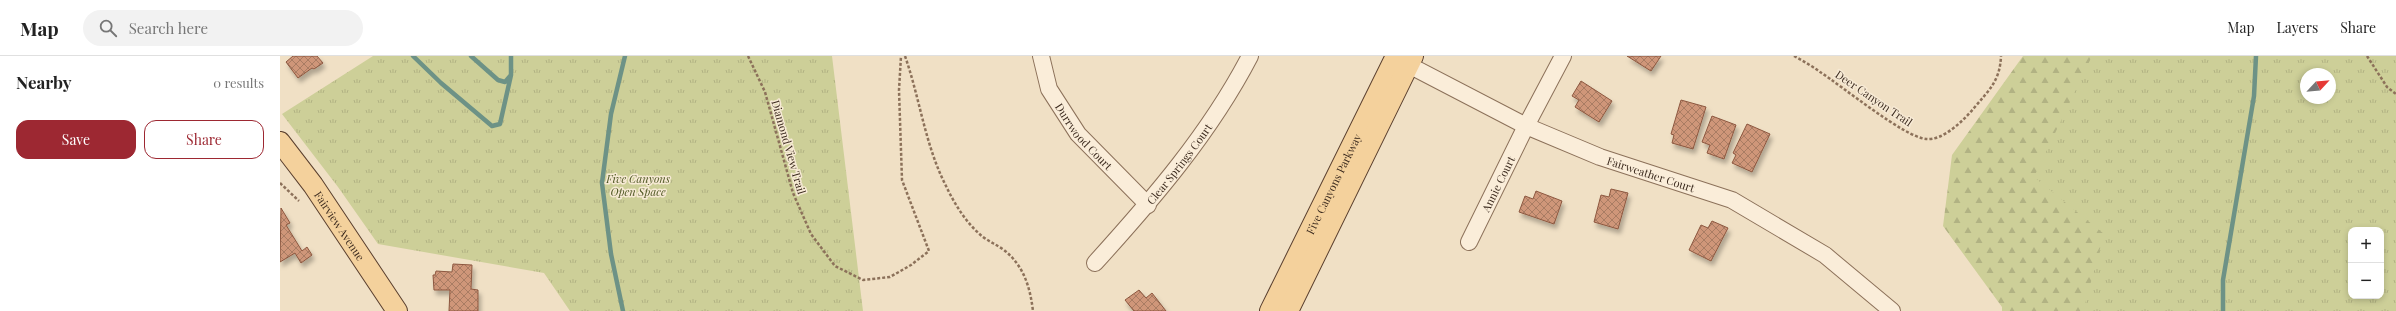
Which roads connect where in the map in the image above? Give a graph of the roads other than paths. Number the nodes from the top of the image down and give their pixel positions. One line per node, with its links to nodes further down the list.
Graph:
1 (1041, 56): 7 (street, Durrwood Court)
2 (1250, 56): 7 (street, Clear Springs Court)
3 (1563, 56): 5 (street, Annie Court)
4 (1400, 58): 5 (street, Fairweather Court); 11 (main road, Five Canyons Parkway); 12 (main road, Five Canyons Parkway)
5 (1526, 126): 8 (street, Annie Court); 13 (street, Fairweather Court)
6 (280, 142): 10 (main road, Fairview Avenue)
7 (1148, 204): 9 (street, Clear Springs Court)
8 (1469, 242)
9 (1095, 263)
10 (397, 311)
11 (1270, 311)
12 (1288, 311)
13 (1892, 311)

